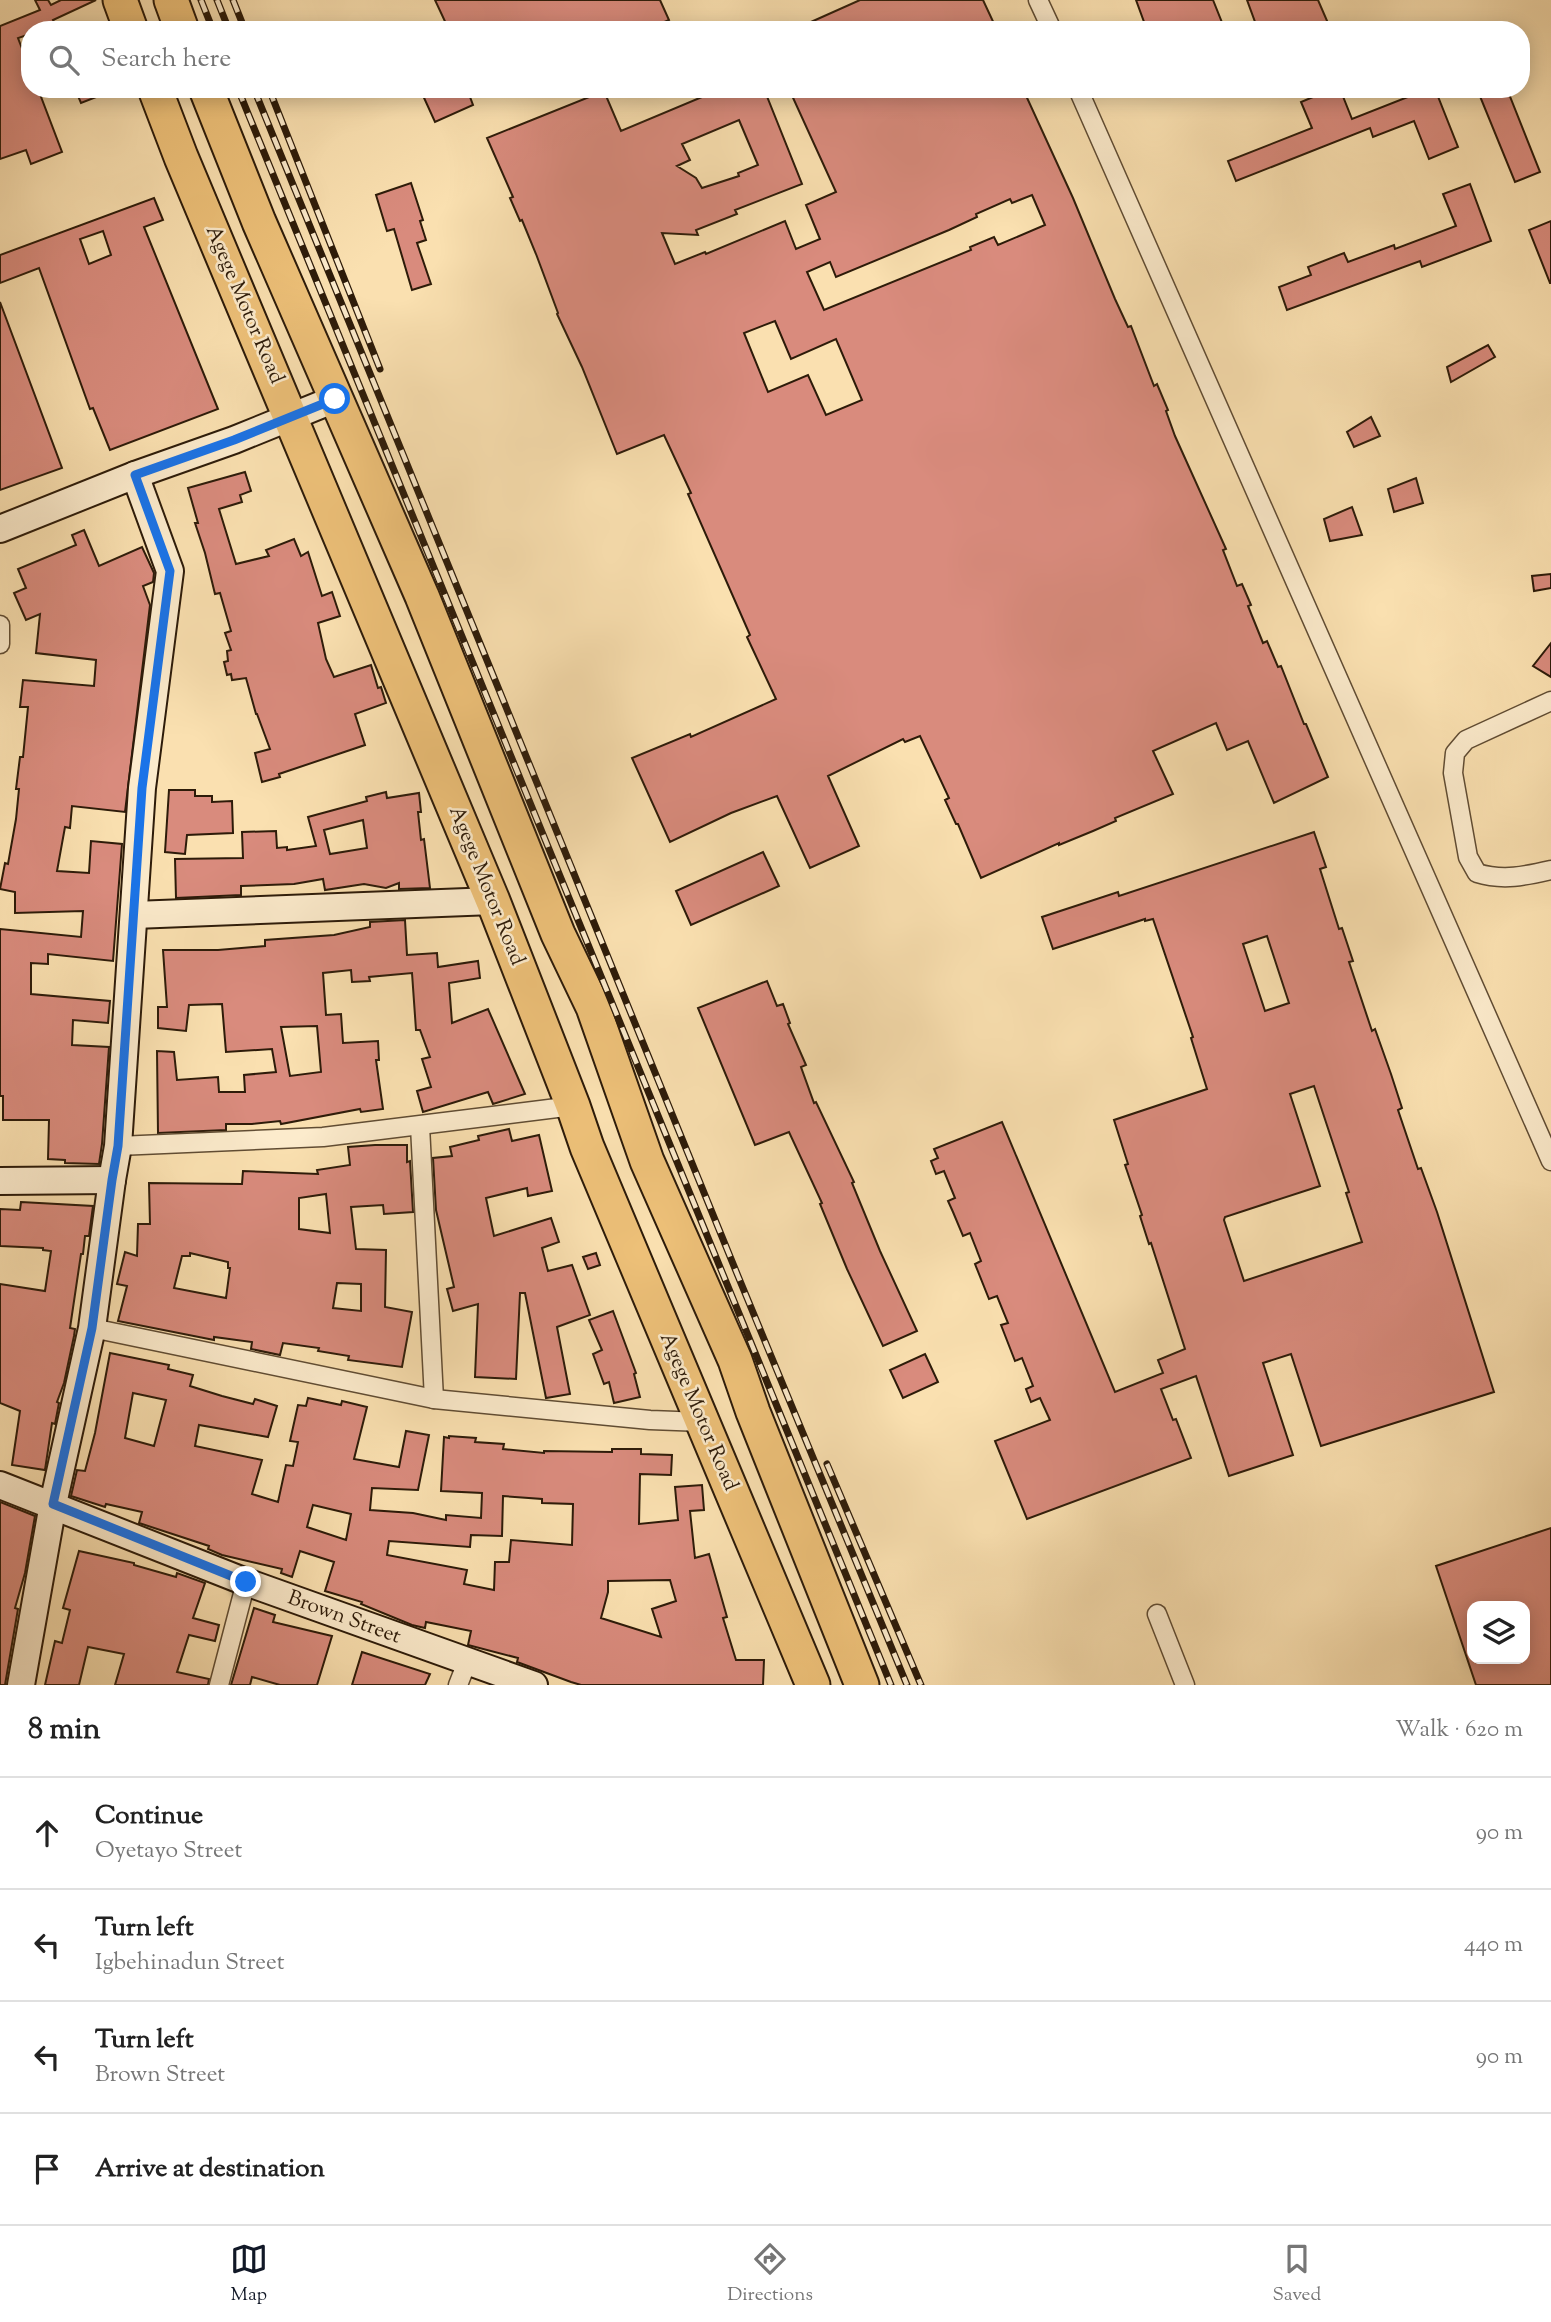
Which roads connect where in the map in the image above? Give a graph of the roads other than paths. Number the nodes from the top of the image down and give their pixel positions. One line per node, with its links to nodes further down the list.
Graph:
1 (120, 0): 4 (highway)
2 (171, 0): 5 (highway)
3 (1038, 0): 6 (street)
4 (128, 21)
5 (179, 21)
6 (1048, 21)
7 (159, 98): 11 (highway, Agege Motor Road)
8 (210, 98): 10 (highway)
9 (1082, 98): 23 (street)
10 (335, 399): 11 (street); 38 (highway)
11 (290, 416): 12 (street); 18 (highway, Agege Motor Road)
12 (135, 475): 13 (street); 19 (street)
13 (0, 529)
14 (0, 625): 15 (street)
15 (0, 644)
16 (1551, 701): 17 (street)
17 (1551, 870)
18 (493, 901): 19 (street); 20 (highway, Agege Motor Road)
19 (134, 915): 22 (street)
20 (573, 1106): 21 (street); 28 (highway, Agege Motor Road)
21 (420, 1126): 22 (street); 27 (street)
22 (118, 1146): 24 (street)
23 (1551, 1161)
24 (112, 1180): 25 (street); 26 (street)
25 (0, 1181)
26 (92, 1328): 27 (street); 30 (street)
27 (434, 1399): 28 (street)
28 (703, 1422): 37 (highway, Agege Motor Road)
29 (0, 1485): 30 (street, Brown Street)
30 (53, 1504): 31 (street, Brown Street); 34 (street)
31 (246, 1582): 33 (street, Brown Street); 35 (street)
32 (1157, 1614): 39 (street)
33 (462, 1674): 36 (street, Brown Street)
34 (20, 1685)
35 (219, 1685)
36 (534, 1685)
37 (813, 1685)
38 (862, 1685)
39 (1185, 1685)

